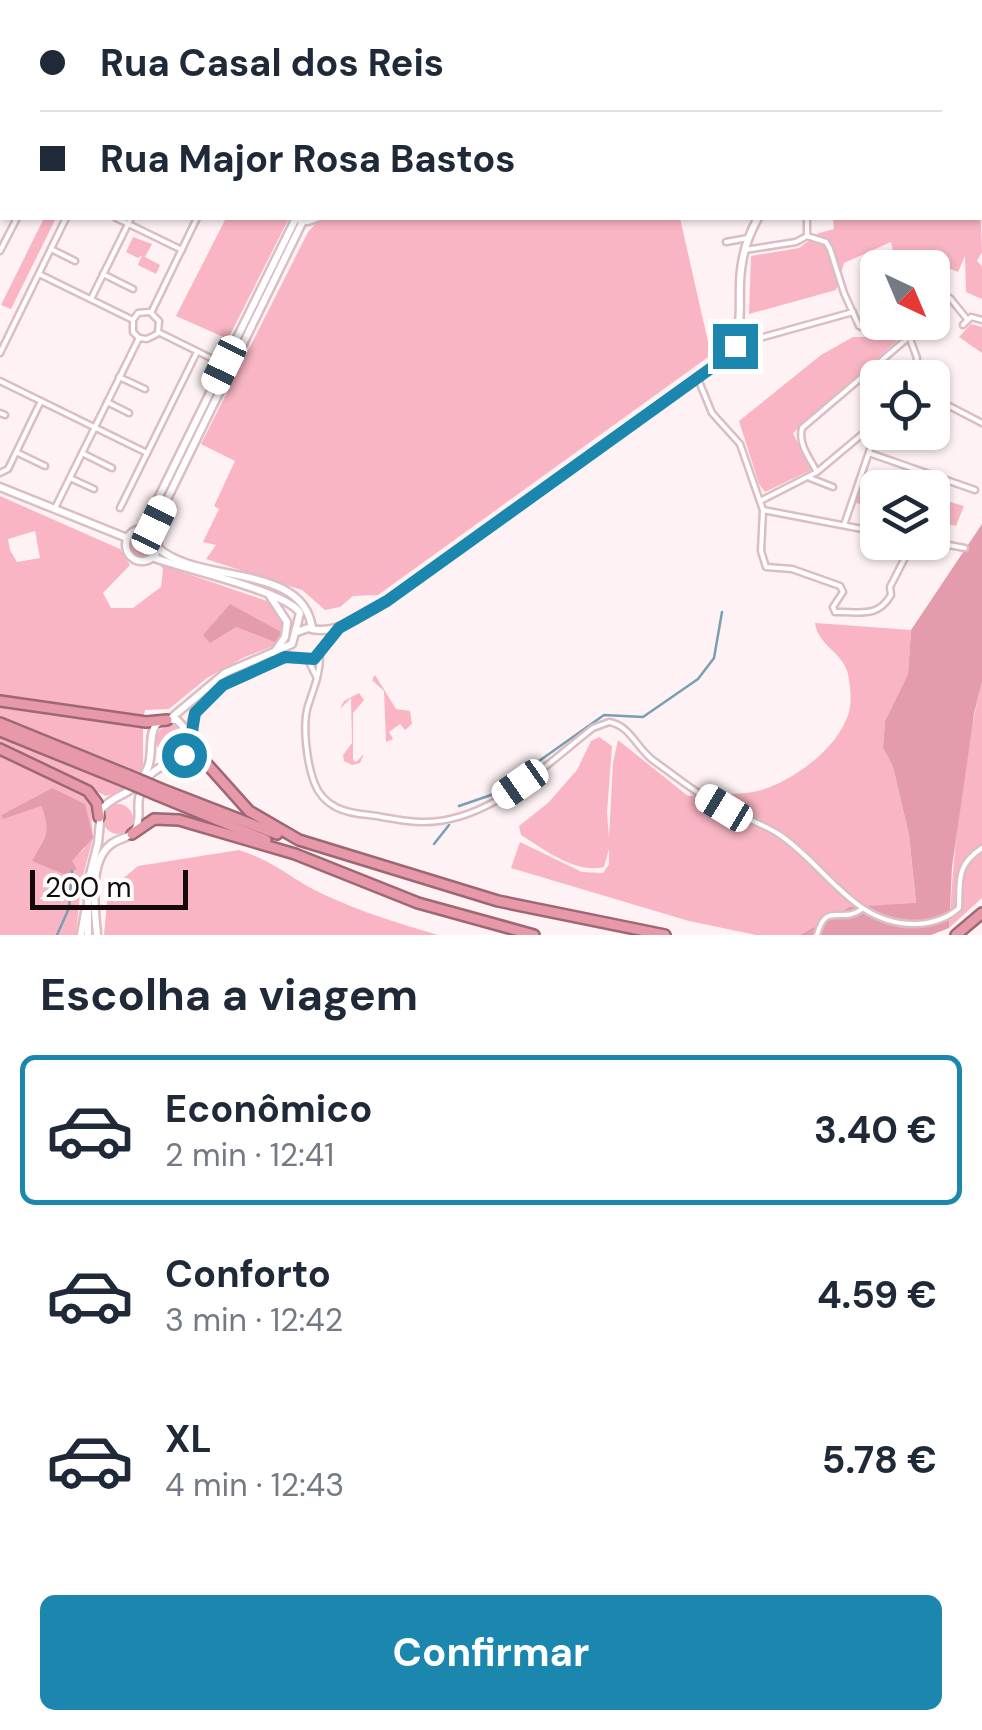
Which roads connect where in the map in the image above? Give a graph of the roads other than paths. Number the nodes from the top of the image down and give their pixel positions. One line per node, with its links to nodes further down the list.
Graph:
1 (16, 220): 15 (street)
2 (65, 220): 12 (street)
3 (129, 220): 13 (street); 18 (street)
4 (196, 220): 13 (street)
5 (297, 220): 33 (main road)
6 (298, 220): 66 (main road)
7 (757, 220): 10 (main road)
8 (807, 220): 9 (street)
9 (808, 236): 14 (street); 23 (street)
10 (748, 238): 11 (street); 14 (main road)
11 (726, 242)
12 (51, 249): 16 (street); 17 (street)
13 (182, 250): 22 (street)
14 (745, 250): 30 (main road)
15 (0, 251)
16 (75, 260)
17 (38, 274): 21 (street); 32 (street)
18 (103, 274): 19 (street); 21 (street)
19 (133, 289)
20 (950, 298): 25 (street)
21 (90, 300): 24 (street)
22 (151, 312): 24 (street); 27 (street)
23 (853, 312): 26 (street); 30 (street)
24 (132, 320): 28 (street)
25 (982, 320)
26 (860, 327)
27 (158, 332): 28 (street); 31 (street)
28 (138, 338): 34 (street)
29 (905, 340): 52 (street)
30 (735, 346): 35 (main road)
31 (197, 352): 33 (street); 49 (street)
32 (0, 353)
33 (224, 365): 66 (main road)
34 (120, 376): 37 (street); 39 (street)
35 (698, 378): 60 (street); 74 (main road)
36 (0, 381): 38 (street)
37 (145, 389)
38 (41, 401): 43 (street); 46 (street)
39 (107, 402): 41 (street); 43 (street)
40 (950, 406): 42 (street)
41 (129, 413)
42 (982, 423)
43 (94, 428): 47 (street); 49 (street)
44 (860, 438): 52 (street)
45 (870, 450): 48 (street)
46 (16, 452): 50 (street); 53 (street)
47 (82, 453): 51 (street); 55 (street)
48 (869, 453): 59 (street); 64 (street)
49 (147, 454): 62 (street)
50 (45, 466)
51 (112, 468)
52 (818, 472): 54 (street)
53 (0, 473)
54 (808, 477): 57 (street); 60 (street)
55 (70, 478): 58 (street); 61 (street)
56 (0, 487): 61 (main road)
57 (834, 487)
58 (94, 488)
59 (975, 490)
60 (760, 501): 63 (street)
61 (55, 508): 67 (main road)
62 (120, 508)
63 (764, 510): 64 (street); 72 (street)
64 (844, 524): 65 (street)
65 (860, 528)
66 (147, 530): 67 (main road); 69 (main road)
67 (127, 538): 71 (main road)
68 (950, 545): 70 (street)
69 (158, 548): 71 (main road); 75 (main road)
70 (966, 548)
71 (152, 557): 73 (main road)
72 (904, 560)
73 (265, 592): 76 (main road); 79 (main road)
74 (339, 628): 75 (main road); 78 (main road)
75 (316, 630): 76 (main road); 78 (main road)
76 (296, 632): 77 (main road)
77 (292, 644): 79 (main road); 81 (main road)
78 (324, 644): 80 (main road)
79 (274, 654): 84 (main road)
80 (320, 655): 81 (main road); 82 (street)
81 (305, 659): 82 (street); 87 (main road)
82 (317, 683): 100 (street)
83 (0, 701): 84 (highway)
84 (169, 720): 87 (main road); 88 (main road)
85 (0, 723): 91 (highway)
86 (0, 731): 91 (highway)
87 (190, 736): 90 (main road); 97 (highway)
88 (150, 741): 90 (main road); 93 (main road)
89 (0, 749): 94 (highway)
90 (174, 760): 95 (main road)
91 (126, 778): 92 (highway, bridge)
92 (159, 792): 97 (highway); 99 (highway)
93 (115, 800): 94 (main road); 95 (main road)
94 (99, 819): 96 (main road); 102 (main road)
95 (138, 820): 96 (main road)
96 (128, 836): 99 (highway); 102 (main road)
97 (299, 840): 104 (highway)
98 (982, 848): 100 (street)
99 (295, 854): 103 (highway)
100 (862, 909): 105 (street)
101 (982, 913): 106 (highway)
102 (90, 935)
103 (534, 935)
104 (665, 935)
105 (817, 935)
106 (956, 935)

